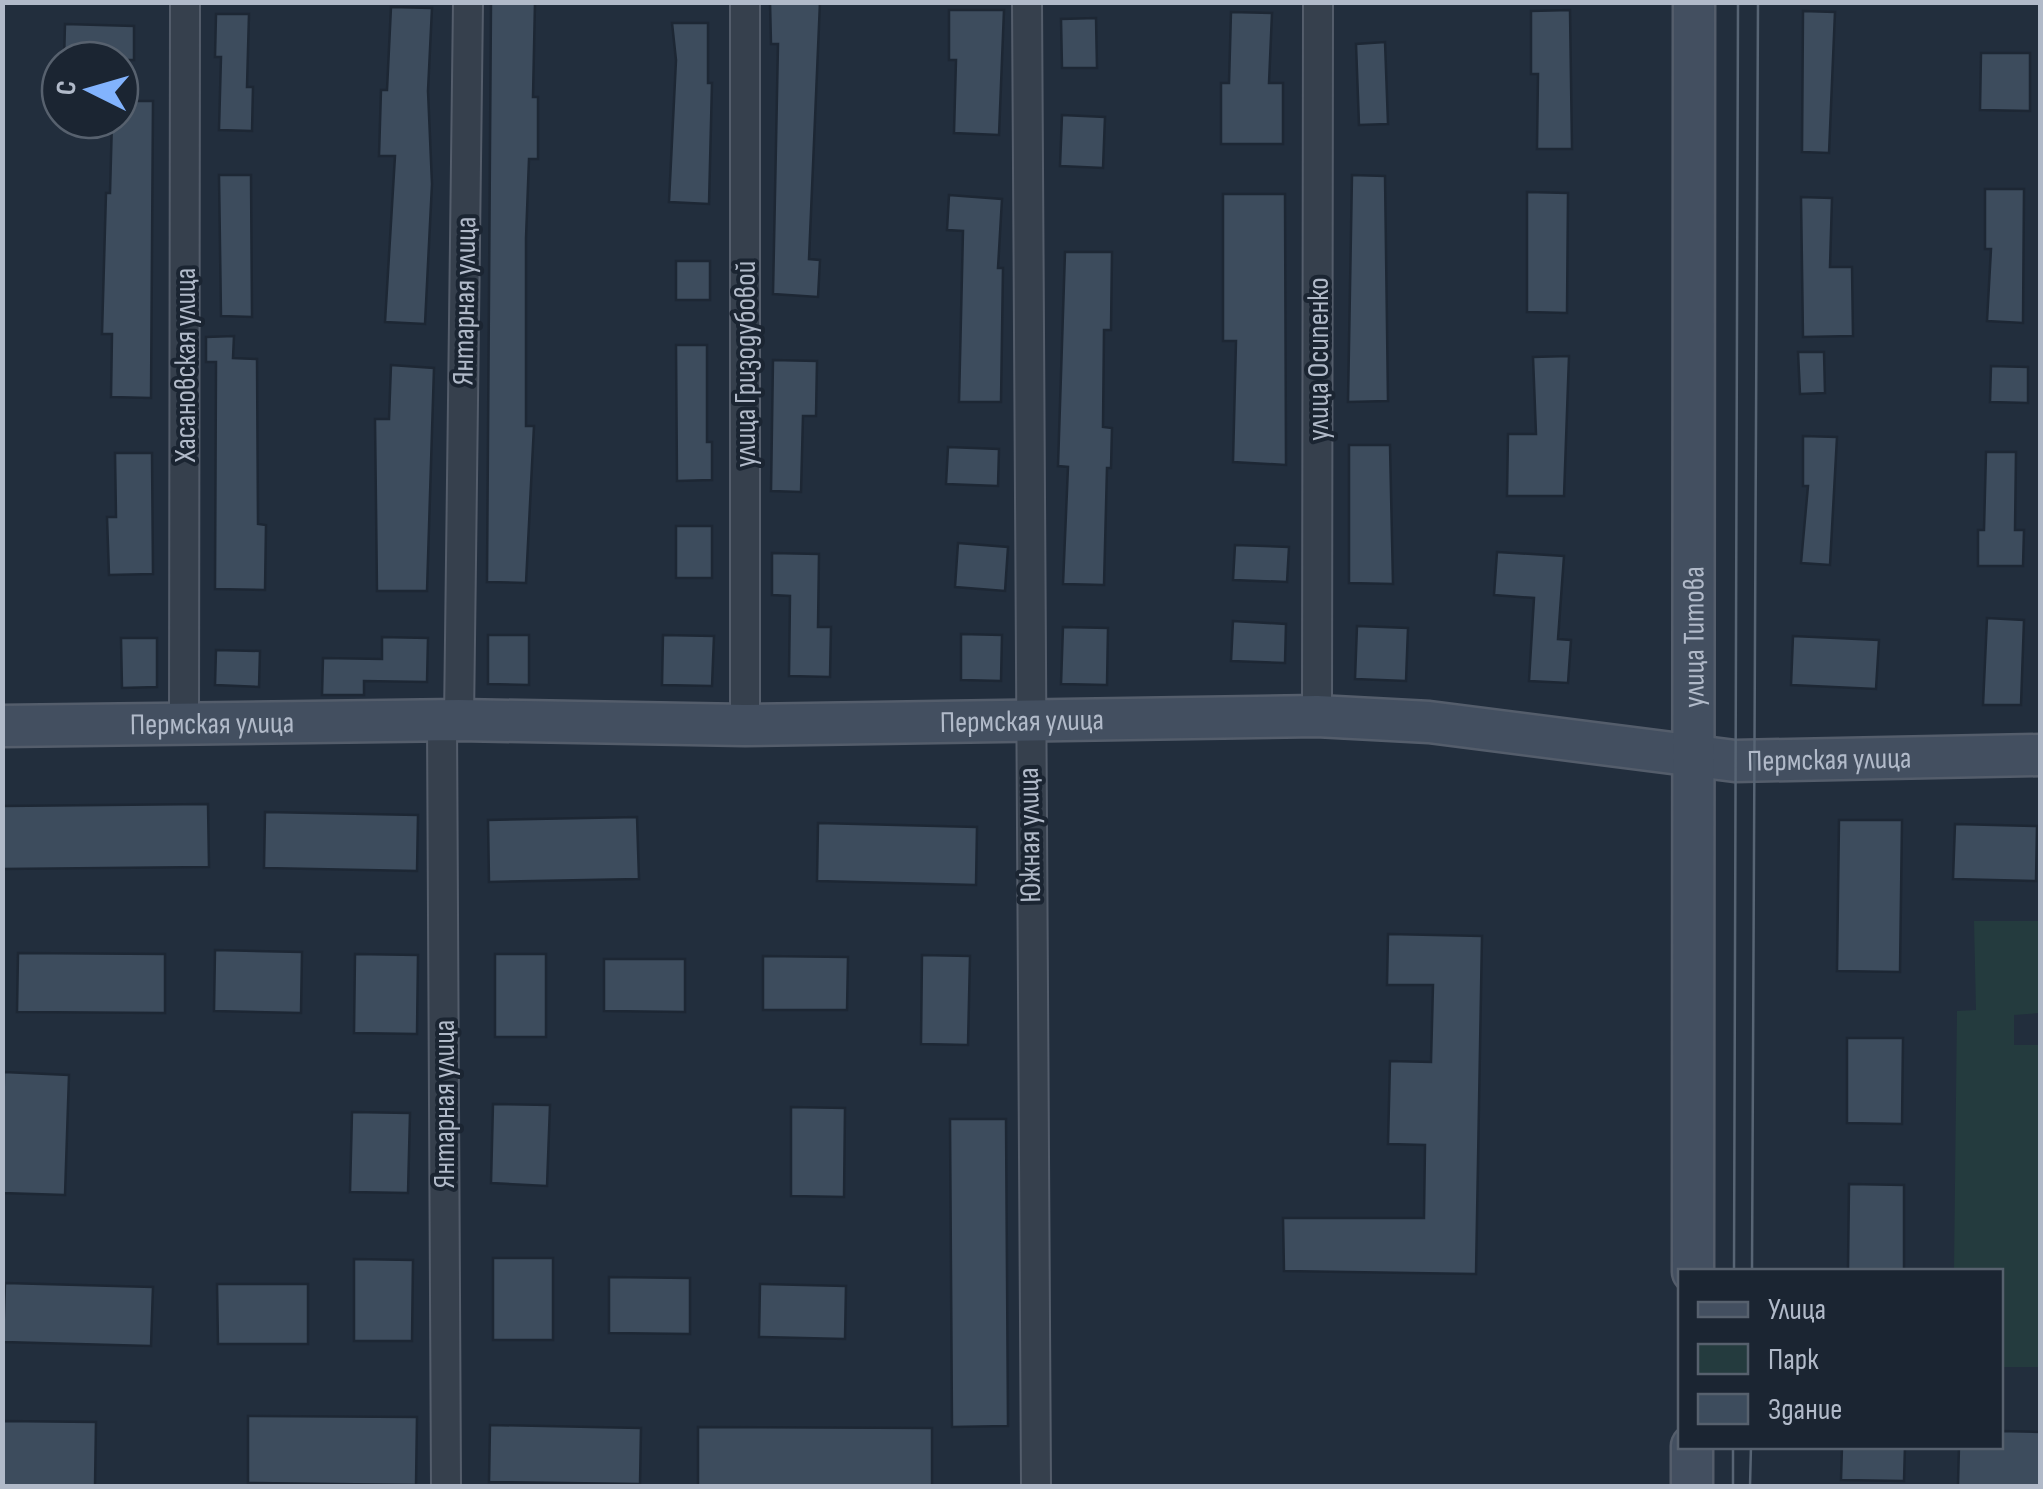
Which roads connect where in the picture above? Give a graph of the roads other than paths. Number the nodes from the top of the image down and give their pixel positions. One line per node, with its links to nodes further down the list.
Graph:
1 (185, 2): 12 (street, Хасановская улица)
2 (468, 2): 8 (street, Янтарная улица)
3 (745, 2): 10 (street, улица Гризодубовой)
4 (1027, 2): 9 (street, Южная улица)
5 (1318, 2): 7 (street, улица Осипенко)
6 (1694, 2): 13 (street, улица Титова)
7 (1317, 716): 9 (street, Пермская улица); 13 (street, Пермская улица)
8 (450, 721): 10 (street, Пермская улица); 12 (street, Пермская улица); 17 (street, Янтарная улица)
9 (1028, 723): 10 (street, Пермская улица); 18 (street, Южная улица)
10 (744, 725)
11 (2, 726): 12 (street, Пермская улица)
12 (184, 726)
13 (1694, 754): 14 (street, Пермская улица); 15 (street, улица Титова)
14 (2040, 755)
15 (1693, 1269)
16 (1692, 1449): 19 (street)
17 (446, 1486)
18 (1036, 1486)
19 (1692, 1486)

